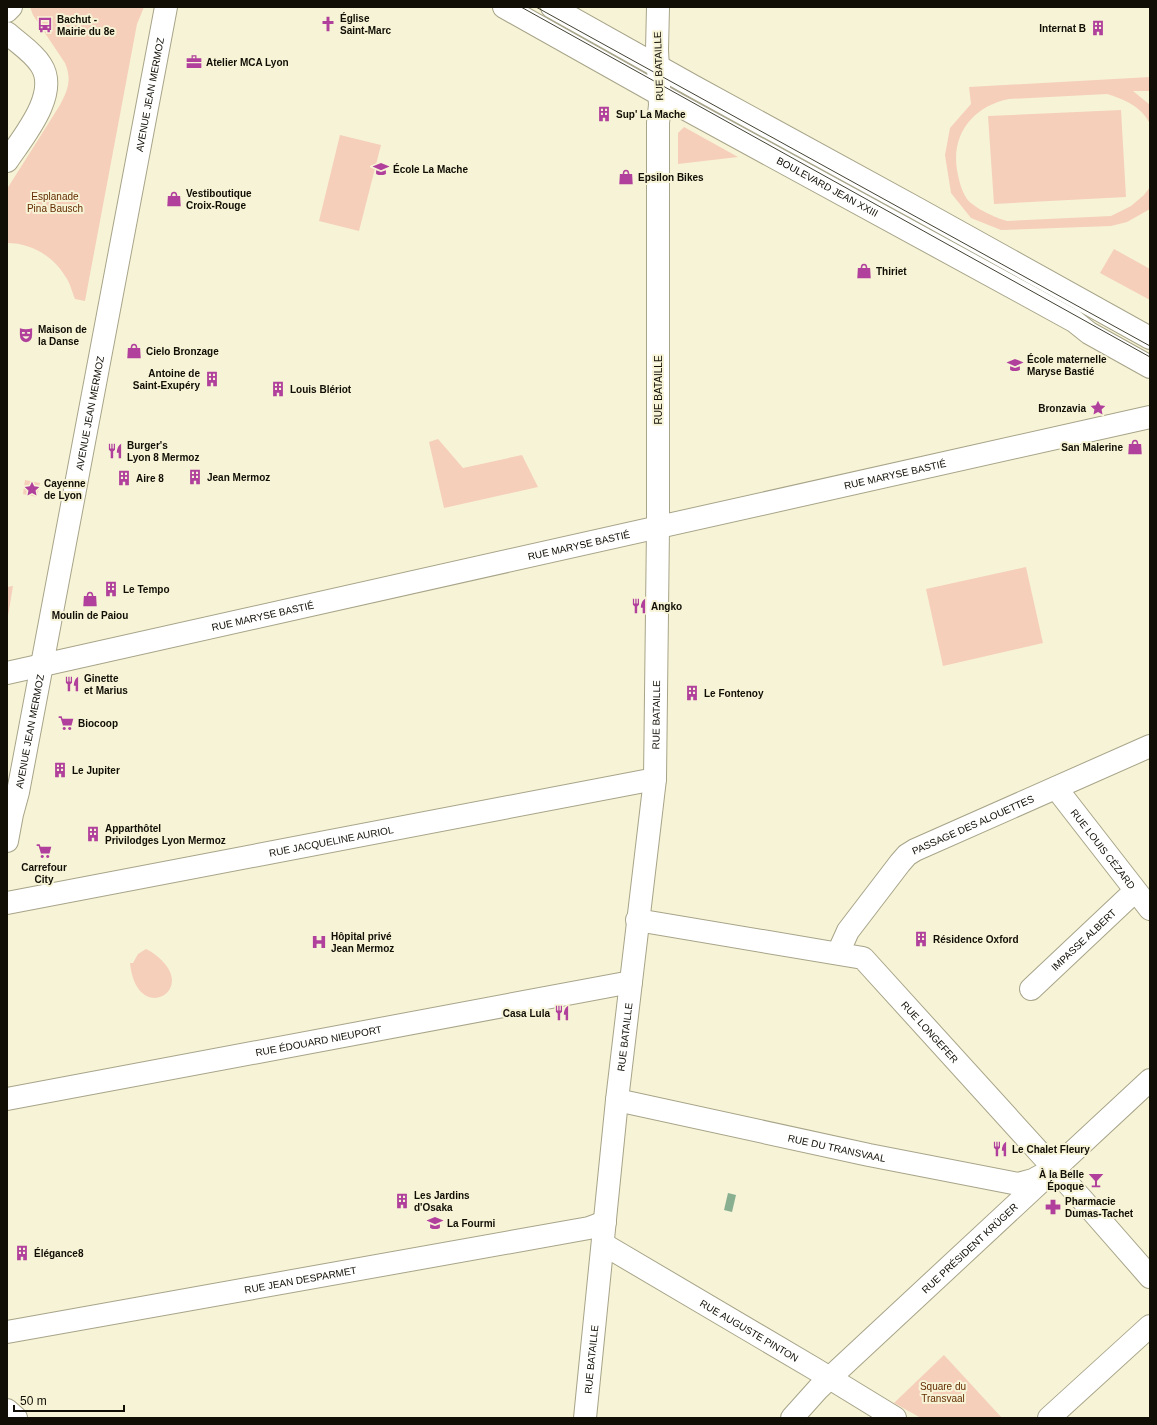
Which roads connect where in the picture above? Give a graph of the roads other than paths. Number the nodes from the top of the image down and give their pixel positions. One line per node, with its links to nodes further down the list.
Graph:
1 (11, 7): 7 (street)
2 (153, 7): 16 (street, AVENUE JEAN MERMOZ)
3 (166, 7): 16 (street, AVENUE JEAN MERMOZ)
4 (504, 7): 10 (street, BOULEVARD JEAN XXIII)
5 (552, 7): 9 (street)
6 (658, 7): 9 (street, RUE BATAILLE)
7 (7, 11)
8 (7, 33): 11 (street)
9 (658, 67): 10 (street, RUE BATAILLE); 12 (street)
10 (658, 94): 13 (street, BOULEVARD JEAN XXIII); 15 (street, RUE BATAILLE)
11 (7, 161)
12 (1150, 338)
13 (1150, 367)
14 (1150, 417): 15 (street, RUE MARYSE BASTIÉ)
15 (658, 527): 16 (street, RUE MARYSE BASTIÉ); 19 (street, RUE BATAILLE)
16 (36, 666): 17 (street, RUE MARYSE BASTIÉ); 21 (street, AVENUE JEAN MERMOZ); 22 (street, AVENUE JEAN MERMOZ)
17 (7, 673)
18 (1150, 746): 20 (street, PASSAGE DES ALOUETTES)
19 (655, 780): 24 (street, RUE JACQUELINE AURIOL); 26 (street, RUE BATAILLE)
20 (1056, 788): 23 (street, RUE LOUIS CÉZARD); 27 (street, PASSAGE DES ALOUETTES)
21 (7, 795)
22 (7, 841)
23 (1135, 891): 25 (street, RUE LOUIS CÉZARD); 29 (street, IMPASSE ALBERT)
24 (7, 902)
25 (1150, 910)
26 (637, 920): 27 (street, RUE LONGEFER); 28 (street, RUE BATAILLE)
27 (838, 953): 33 (street, RUE LONGEFER)
28 (631, 982): 31 (street, RUE ÉDOUARD NIEUPORT); 32 (street, RUE BATAILLE)
29 (1031, 989)
30 (1150, 1080): 33 (street, RUE PRÉSIDENT KRÜGER)
31 (7, 1099)
32 (617, 1100): 33 (street, RUE DU TRANSVAAL); 34 (street, RUE BATAILLE)
33 (1054, 1169): 35 (street, RUE LONGEFER); 38 (street, RUE PRÉSIDENT KRÜGER)
34 (601, 1230): 37 (street, RUE JEAN DESPARMET); 38 (street, RUE AUGUSTE PINTON); 41 (street, RUE BATAILLE)
35 (1150, 1277)
36 (1150, 1326): 44 (street)
37 (7, 1332)
38 (829, 1378): 42 (street, RUE PRÉSIDENT KRÜGER); 43 (street, RUE AUGUSTE PINTON)
39 (7, 1410): 40 (street)
40 (16, 1418)
41 (585, 1418)
42 (792, 1418)
43 (895, 1418)
44 (1049, 1418)

